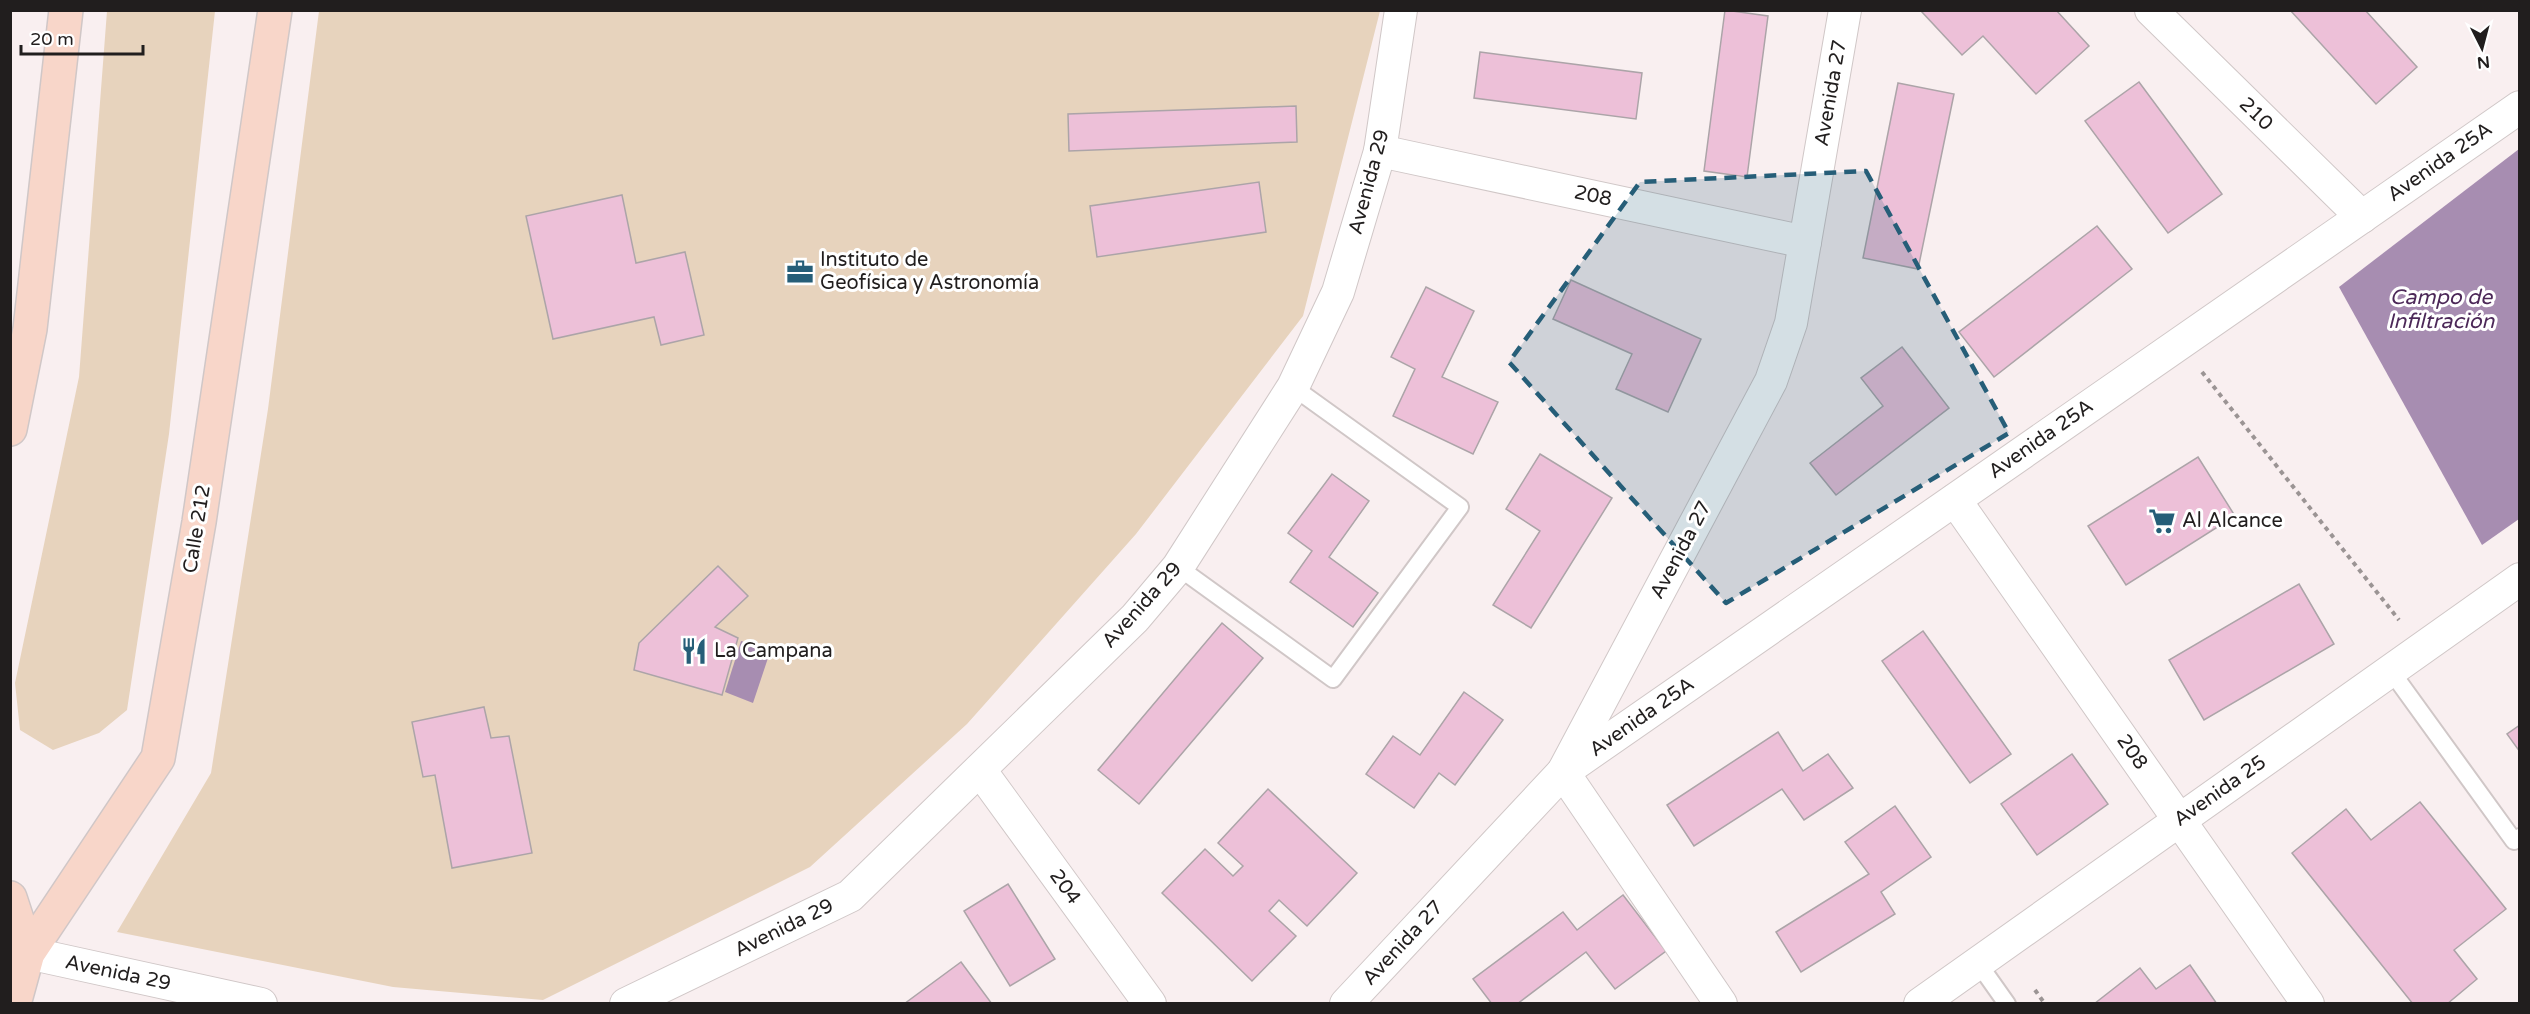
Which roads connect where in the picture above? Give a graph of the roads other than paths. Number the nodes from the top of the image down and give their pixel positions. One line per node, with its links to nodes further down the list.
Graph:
1 (66, 10): 11 (street)
2 (275, 10): 21 (street, Calle 212)
3 (1401, 10): 7 (street, Avenida 29)
4 (1845, 10): 9 (street, Avenida 27)
5 (2151, 10): 8 (street, 210)
6 (2520, 107): 8 (street, Avenida 25A)
7 (1380, 151): 9 (street, 208); 10 (street, Avenida 29)
8 (2362, 217): 12 (street, Avenida 25A)
9 (1805, 242): 17 (street, Avenida 27)
10 (1293, 387): 13 (street, Avenida 29); 13 (lane)
11 (10, 429)
12 (1955, 500): 17 (street, Avenida 25A); 18 (street, 208)
13 (1178, 567): 16 (street, Avenida 29)
14 (2520, 579): 15 (street, Avenida 25)
15 (2391, 671): 18 (street, Avenida 25); 19 (lane)
16 (980, 770): 25 (street, Avenida 29); 26 (street, 204)
17 (1563, 772): 27 (street, Avenida 27); 28 (street)
18 (2179, 819): 22 (street, Avenida 25); 31 (street, 208)
19 (2520, 837)
20 (10, 898): 21 (street)
21 (20, 957): 23 (street); 24 (street, Avenida 29)
22 (1978, 963): 29 (street, Avenida 25); 30 (lane)
23 (14, 1004)
24 (261, 1004)
25 (626, 1004)
26 (1150, 1004)
27 (1346, 1004)
28 (1721, 1004)
29 (1920, 1004)
30 (2007, 1004)
31 (2308, 1004)

